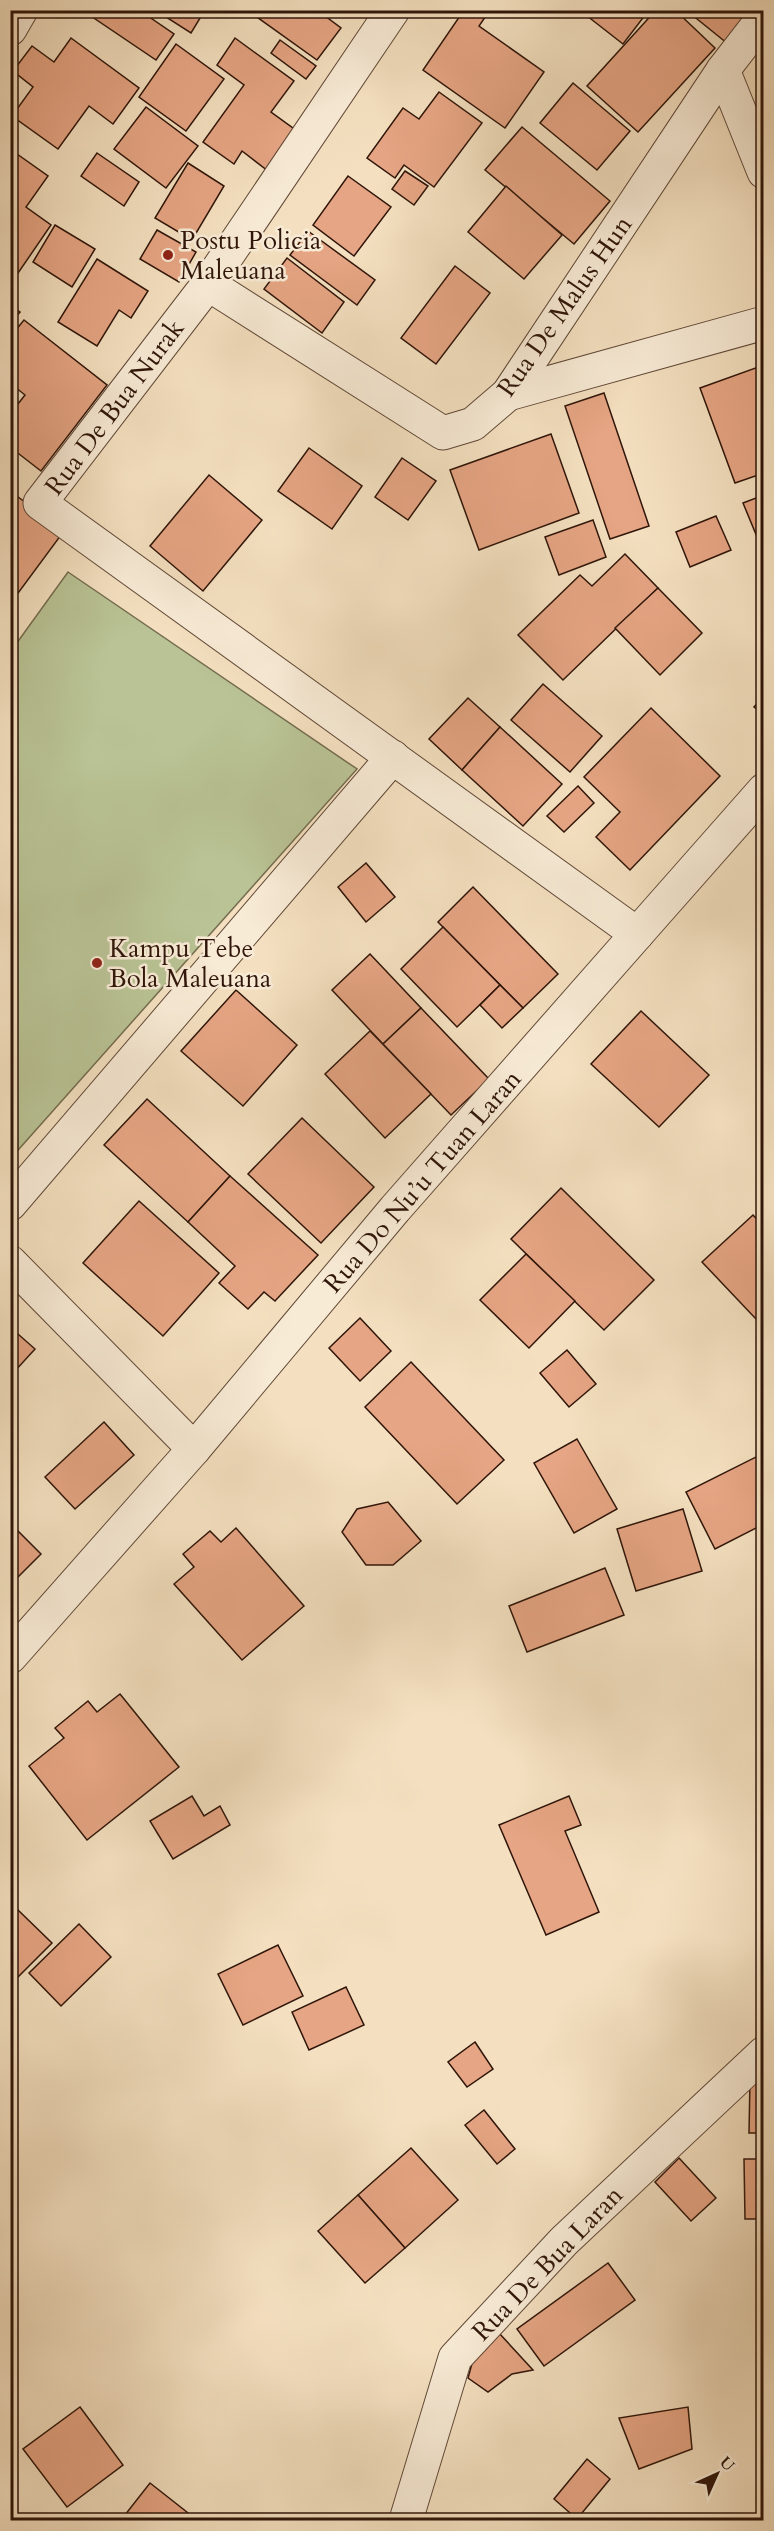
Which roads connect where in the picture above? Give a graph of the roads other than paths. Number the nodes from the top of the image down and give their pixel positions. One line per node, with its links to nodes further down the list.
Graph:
1 (21, 10): 4 (street)
2 (393, 10): 7 (street, Rua De Bua Nurak)
3 (764, 17): 5 (street, Rua De Malus Hun)
4 (10, 29)
5 (723, 70): 6 (street); 9 (street, Rua De Malus Hun)
6 (764, 172)
7 (208, 284): 9 (street, Rua De Malus Hun); 10 (street, Rua De Bua Nurak)
8 (764, 323): 9 (street)
9 (508, 394)
10 (393, 757): 12 (street); 13 (street)
11 (764, 790): 12 (street, Rua Do Nu’u Tuan Laran)
12 (637, 934): 15 (street, Rua Do Nu’u Tuan Laran)
13 (10, 1204)
14 (10, 1262): 15 (street)
15 (194, 1449): 16 (street, Rua Do Nu’u Tuan Laran)
16 (10, 1657)
17 (764, 2053): 18 (street, Rua De Bua Laran)
18 (406, 2520)

